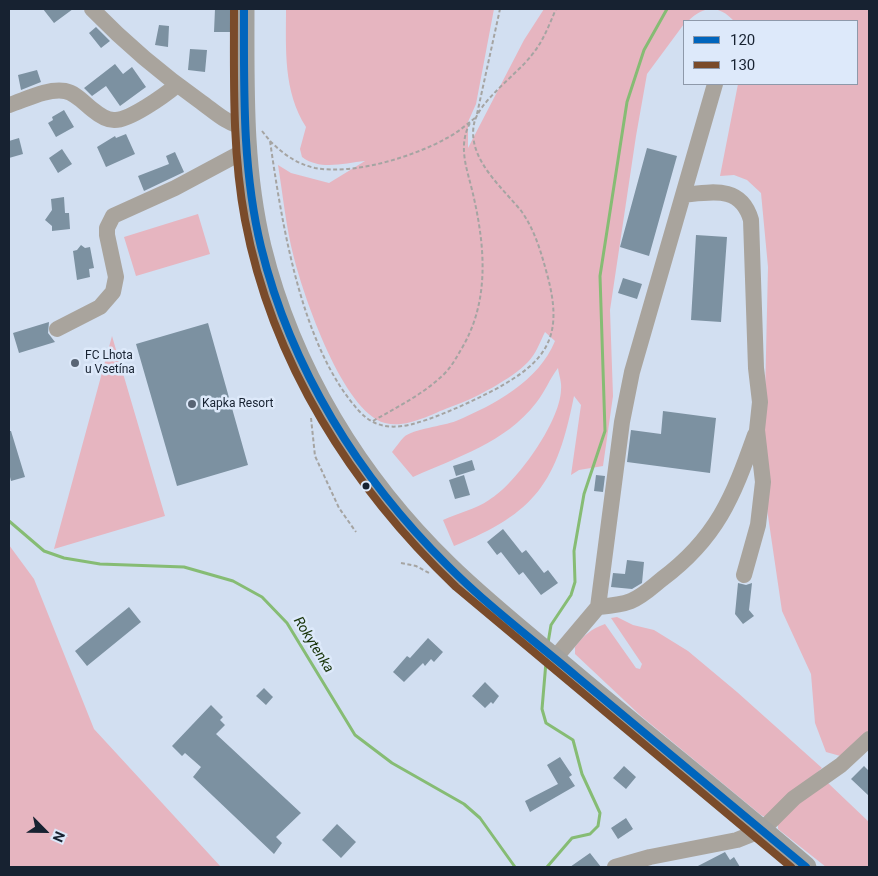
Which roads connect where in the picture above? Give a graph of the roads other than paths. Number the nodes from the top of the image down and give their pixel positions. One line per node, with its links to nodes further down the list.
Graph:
1 (92, 9): 3 (street)
2 (244, 9): 6 (main road)
3 (177, 84): 5 (street); 6 (street)
4 (715, 85): 8 (street)
5 (9, 105)
6 (244, 127): 7 (main road)
7 (246, 150): 9 (street); 13 (main road)
8 (683, 195): 10 (street); 12 (street)
9 (57, 329)
10 (757, 430): 11 (street); 12 (street)
11 (744, 575)
12 (598, 607): 13 (street)
13 (549, 654): 15 (main road)
14 (869, 739): 15 (street)
15 (762, 830): 16 (street); 17 (main road)
16 (615, 867)
17 (806, 867)

